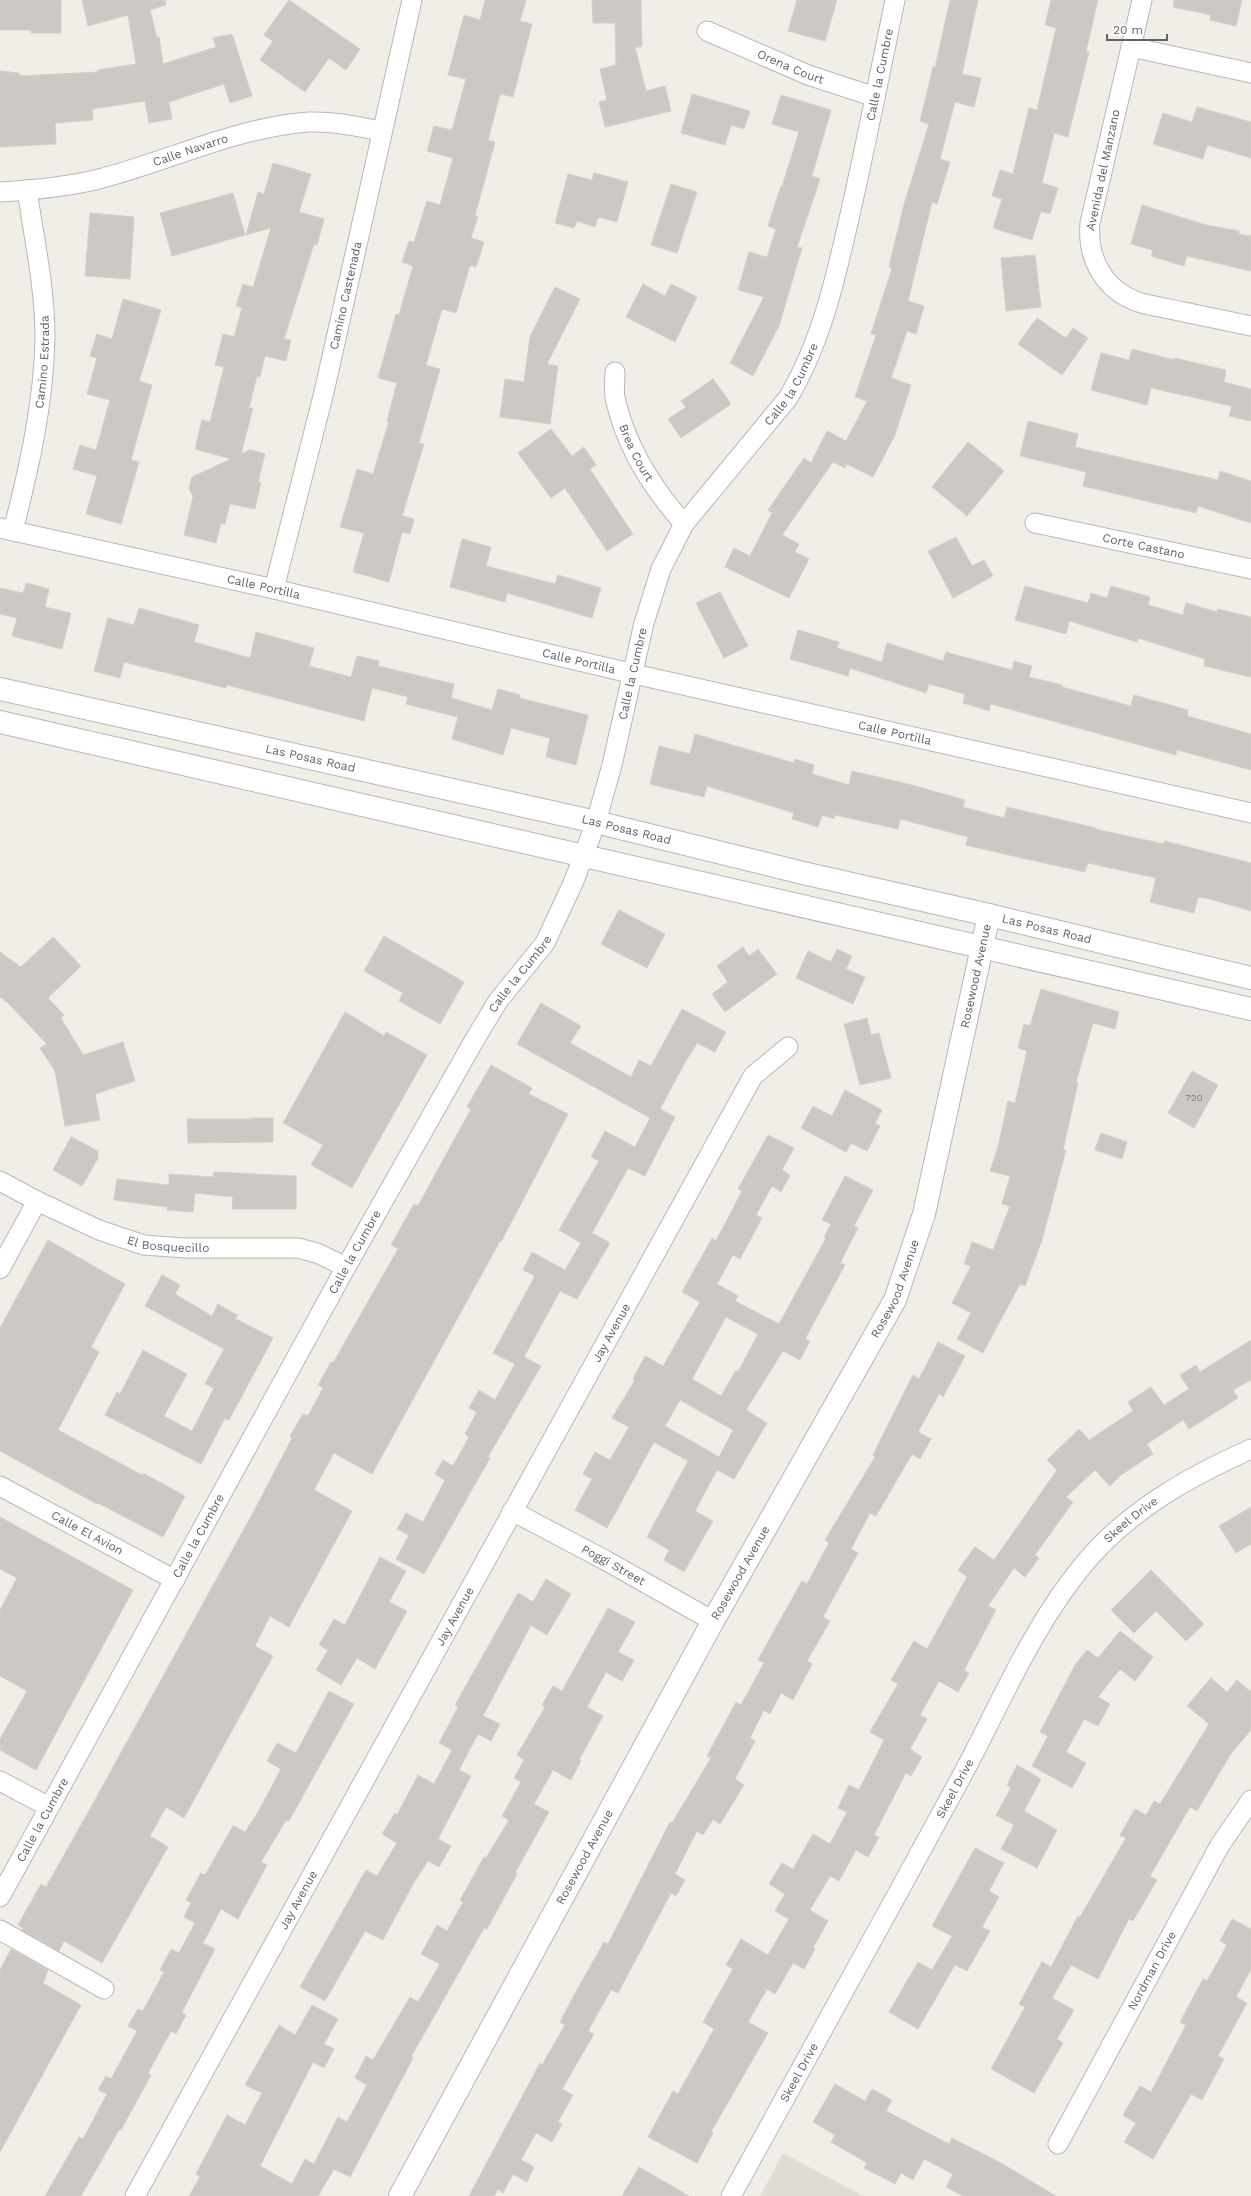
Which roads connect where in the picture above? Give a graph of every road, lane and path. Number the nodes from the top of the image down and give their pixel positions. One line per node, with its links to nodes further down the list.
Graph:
1 (412, 0): 8 (street, Camino Castenada)
2 (895, 0): 7 (street, Calle la Cumbre)
3 (1142, 0): 5 (street, Avenida del Manzano)
4 (707, 31): 7 (street, Orena Court)
5 (1131, 47): 6 (street); 11 (street, Avenida del Manzano)
6 (1251, 73)
7 (876, 98): 14 (street, Calle la Cumbre)
8 (381, 131): 9 (street, Calle Navarro); 17 (street, Camino Castenada)
9 (27, 190): 10 (street, Calle Navarro); 15 (street, Camino Estrada)
10 (0, 192)
11 (1251, 326)
12 (615, 372): 14 (street, Brea Court)
13 (1035, 523): 16 (street, Corte Castano)
14 (684, 524): 18 (street, Calle la Cumbre)
15 (7, 530): 17 (street, Calle Portilla)
16 (1251, 569)
17 (274, 589): 18 (street, Calle Portilla)
18 (634, 674): 21 (street, Calle Portilla); 22 (street, Calle la Cumbre)
19 (0, 689): 22 (main road, Las Posas Road)
20 (0, 722): 23 (main road)
21 (1251, 813)
22 (596, 822): 23 (street, Calle la Cumbre); 24 (main road, Las Posas Road)
23 (584, 856): 25 (main road); 31 (street, Calle la Cumbre)
24 (988, 915): 25 (main road, Rosewood Avenue); 26 (main road, Las Posas Road)
25 (983, 949): 27 (main road); 37 (main road, Rosewood Avenue)
26 (1251, 978)
27 (1251, 1009)
28 (788, 1048): 35 (street, Jay Avenue)
29 (0, 1181): 30 (street, El Bosquecillo)
30 (37, 1201): 31 (street, El Bosquecillo); 32 (street)
31 (346, 1267): 36 (street, Calle la Cumbre)
32 (0, 1269)
33 (1251, 1449): 47 (street, Skeel Drive)
34 (0, 1486): 36 (street, Calle El Avion)
35 (512, 1511): 37 (street, Poggi Street); 45 (street, Jay Avenue)
36 (175, 1580): 40 (street, Calle la Cumbre)
37 (713, 1621): 46 (main road, Rosewood Avenue)
38 (0, 1781): 40 (street)
39 (1251, 1800): 44 (street, Nordman Drive)
40 (49, 1807): 41 (street, Calle la Cumbre)
41 (0, 1897)
42 (0, 1930): 43 (street)
43 (104, 1989)
44 (1058, 2144)
45 (135, 2196)
46 (400, 2196)
47 (731, 2196)

